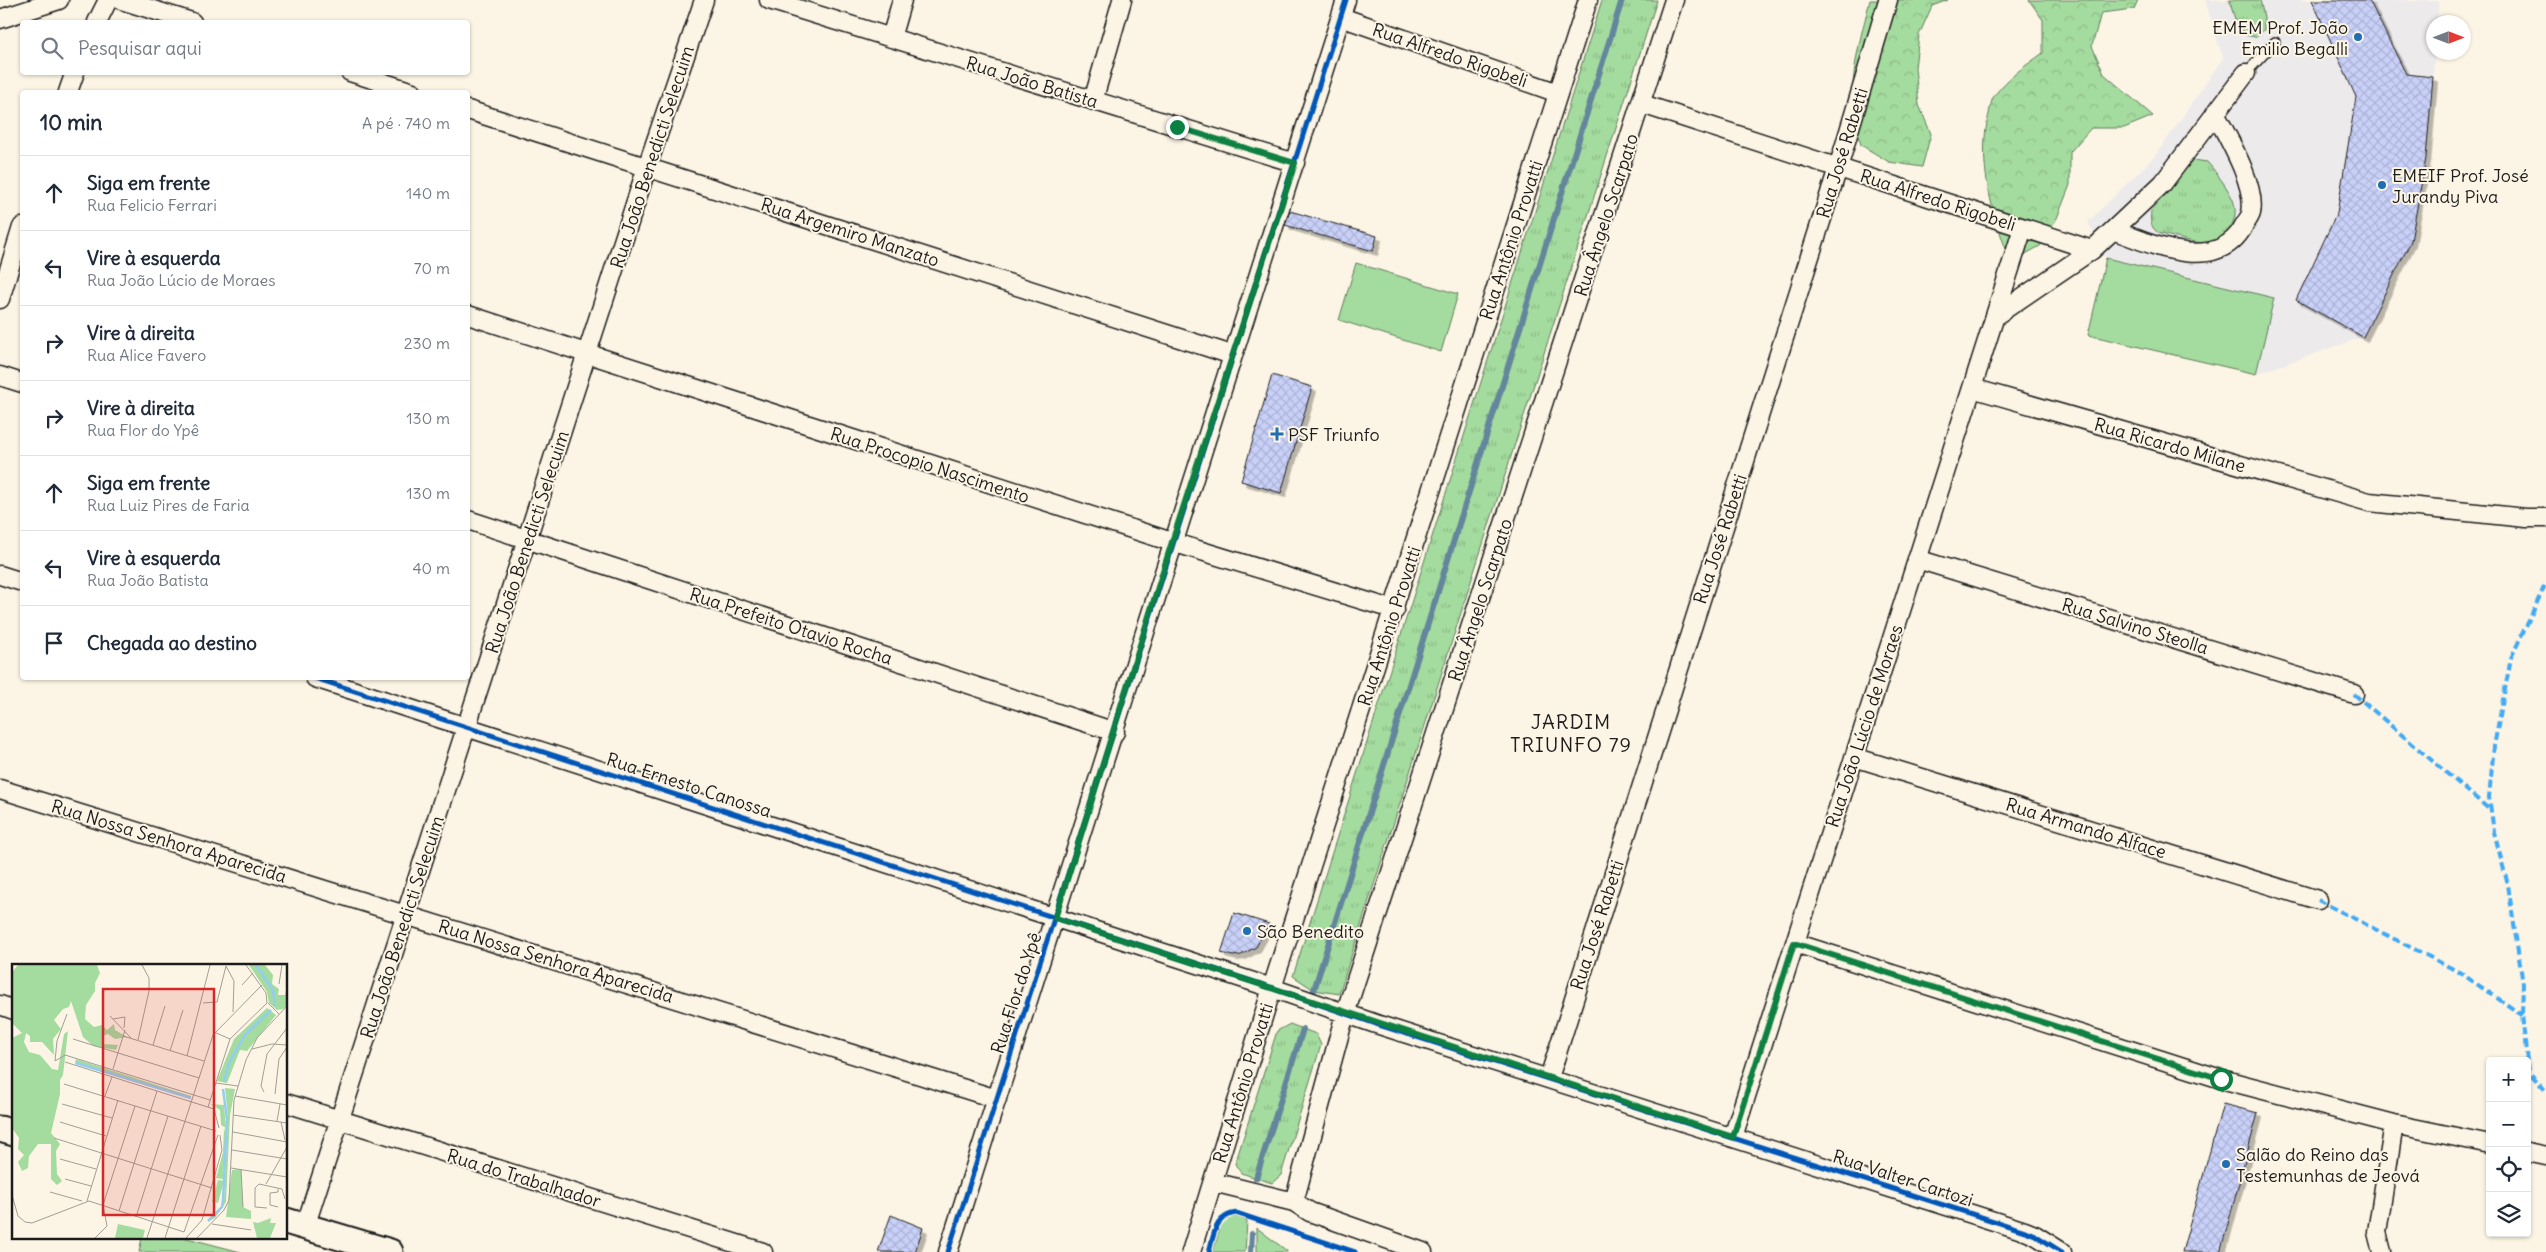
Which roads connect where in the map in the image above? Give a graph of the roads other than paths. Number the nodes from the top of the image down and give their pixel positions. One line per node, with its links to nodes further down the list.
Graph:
1 (59, 0): 12 (street)
2 (108, 0): 13 (street)
3 (120, 0): 14 (street)
4 (704, 0): 28 (street, Rua João Benedicti Selecuim)
5 (769, 0): 15 (street, Rua João Batista)
6 (902, 0): 15 (street)
7 (1122, 0): 23 (street)
8 (1588, 0): 22 (street, Rua Antônio Provatti)
9 (1674, 0): 24 (street, Rua Ângelo Scarpato)
10 (1888, 0): 29 (street, Rua José Rabetti)
11 (1343, 8): 22 (street, Rua Alfredo Rigobeli); 27 (street, Rua Flor do Ypê)
12 (0, 19)
13 (98, 20)
14 (185, 20)
15 (891, 38): 23 (street, Rua João Batista)
16 (2275, 42): 17 (lane)
17 (2246, 73): 26 (street)
18 (74, 75): 20 (street)
19 (359, 75): 21 (street)
20 (69, 90)
21 (407, 90)
22 (1558, 93): 49 (street, Rua Antônio Provatti)
23 (1093, 101): 27 (street, Rua João Batista)
24 (1642, 104): 29 (street, Rua Alfredo Rigobeli); 63 (street, Rua Ângelo Scarpato)
25 (470, 111): 28 (street, Rua Argemiro Manzato)
26 (2216, 113): 31 (street); 31 (street)
27 (1295, 163): 38 (street, Rua Flor do Ypê)
28 (647, 166): 37 (street, Rua João Benedicti Selecuim); 38 (street, Rua Argemiro Manzato)
29 (1838, 168): 30 (street, Rua Alfredo Rigobeli); 64 (street, Rua José Rabetti)
30 (2023, 228): 33 (street, Rua Alfredo Rigobeli); 36 (street, Rua João Lúcio de Moraes)
31 (2113, 230): 33 (street)
32 (20, 234): 34 (street)
33 (2092, 250): 36 (street)
34 (0, 299)
35 (470, 316): 37 (street, Rua Procopio Nascimento)
36 (1995, 316): 41 (street, Rua João Lúcio de Moraes)
37 (588, 355): 44 (street, Rua João Benedicti Selecuim); 45 (street, Rua Procopio Nascimento)
38 (1232, 355): 45 (street, Rua Flor do Ypê)
39 (0, 376): 40 (street)
40 (20, 382)
41 (1972, 388): 42 (street, Rua Ricardo Milane); 46 (street, Rua João Lúcio de Moraes)
42 (2546, 518)
43 (470, 521): 44 (street, Rua Prefeito Otavio Rocha)
44 (528, 539): 52 (street, Rua João Benedicti Selecuim); 53 (street, Rua Prefeito Otavio Rocha)
45 (1172, 542): 49 (street, Rua Procopio Nascimento); 53 (street, Rua Flor do Ypê)
46 (1917, 559): 51 (street, Rua Salvino Steolla); 54 (street, Rua João Lúcio de Moraes)
47 (0, 575): 48 (street)
48 (20, 581)
49 (1395, 610): 60 (street, Rua Antônio Provatti)
50 (320, 680): 52 (street, Rua Ernesto Canossa)
51 (2354, 694)
52 (467, 727): 57 (street, Rua João Benedicti Selecuim); 58 (street, Rua Ernesto Canossa)
53 (1115, 732): 58 (street, Rua Flor do Ypê)
54 (1854, 757): 56 (street, Rua Armando Alface); 59 (street, Rua João Lúcio de Moraes)
55 (0, 789): 57 (street, Rua Nossa Senhora Aparecida)
56 (2318, 900)
57 (406, 914): 65 (street, Rua Nossa Senhora Aparecida); 67 (street, Rua João Benedicti Selecuim)
58 (1055, 918): 60 (street, Rua Ernesto Canossa); 65 (street, Rua Flor do Ypê)
59 (1794, 943): 68 (street); 69 (street, Rua João Lúcio de Moraes)
60 (1272, 988): 63 (street, Rua Ernesto Canossa); 73 (street, Rua Antônio Provatti)
61 (0, 1005): 62 (street)
62 (12, 1009)
63 (1345, 1014): 64 (street, Rua Valter Cartozi); 74 (street, Rua Ângelo Scarpato)
64 (1549, 1078): 69 (street, Rua Valter Cartozi)
65 (997, 1099): 78 (street, Rua Flor do Ypê)
66 (288, 1104): 67 (street, Rua do Trabalhador)
67 (339, 1121): 75 (street, Rua João Benedicti Selecuim); 77 (street, Rua do Trabalhador)
68 (2394, 1124): 70 (street); 82 (street)
69 (1733, 1137): 81 (street, Rua Valter Cartozi)
70 (2486, 1143)
71 (2531, 1153): 72 (street)
72 (2546, 1156)
73 (1212, 1182): 74 (street); 79 (street, Rua Antônio Provatti)
74 (1294, 1202): 80 (street)
75 (296, 1224): 76 (street)
76 (390, 1252)
77 (763, 1252)
78 (948, 1252)
79 (1191, 1252)
80 (1423, 1252)
81 (2062, 1252)
82 (2382, 1252)

